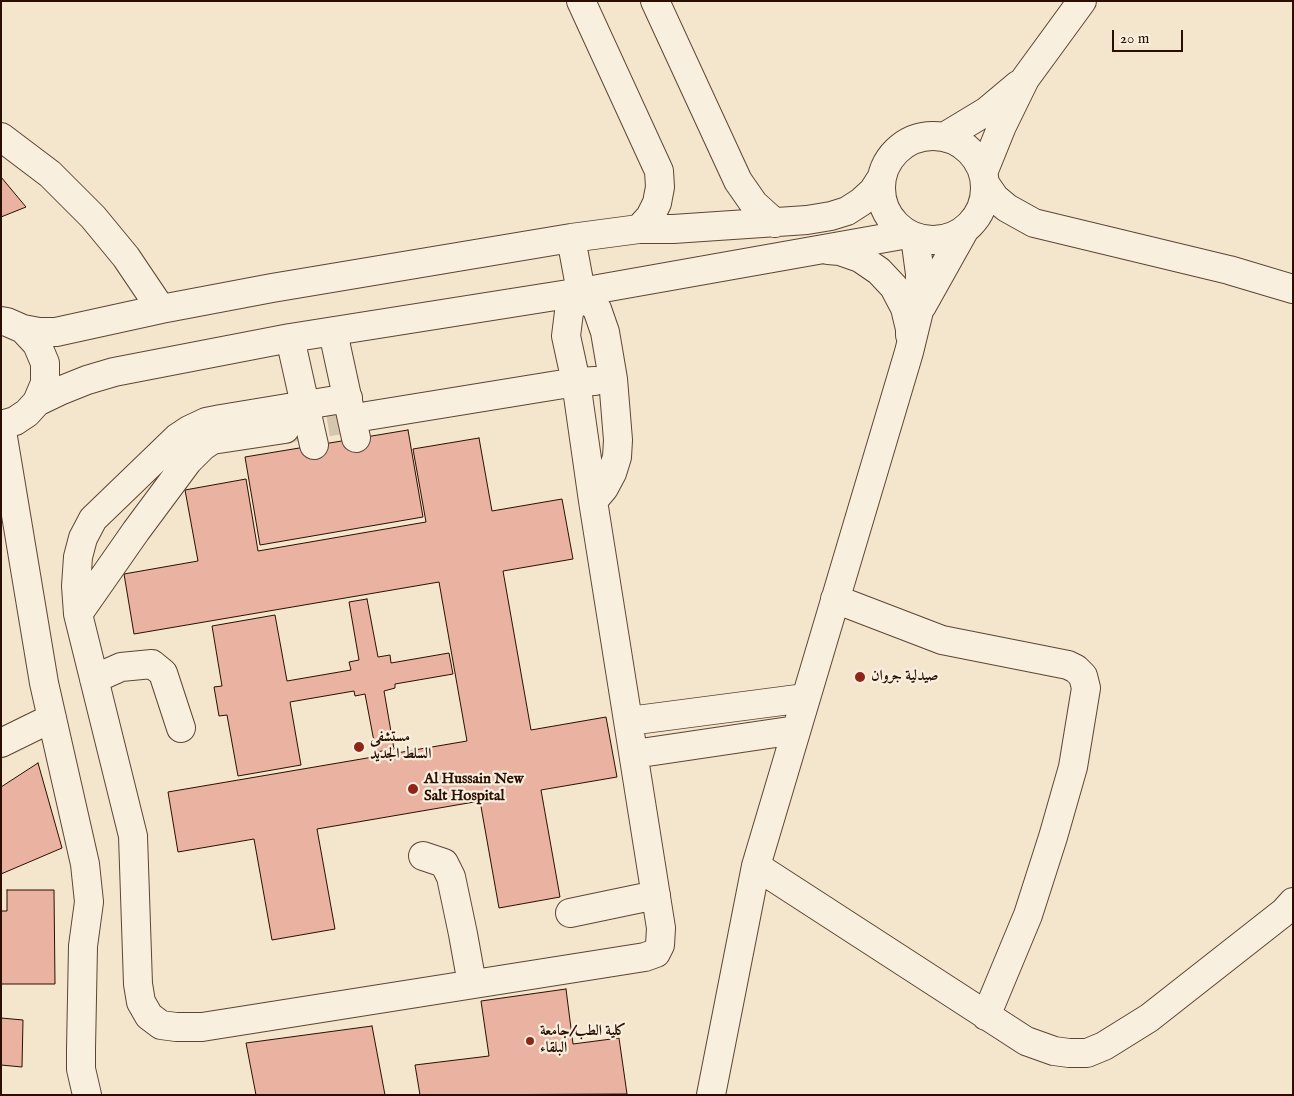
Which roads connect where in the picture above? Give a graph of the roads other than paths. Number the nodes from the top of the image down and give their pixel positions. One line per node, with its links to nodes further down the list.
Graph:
1 (581, 1): 11 (street)
2 (655, 1): 9 (street)
3 (1082, 1): 4 (street)
4 (1025, 79): 5 (street); 8 (street)
5 (944, 137): 7 (street); 8 (street)
6 (1, 138): 18 (street)
7 (882, 177): 9 (street); 13 (street)
8 (985, 179): 10 (street); 12 (street)
9 (775, 223): 11 (street)
10 (1034, 223): 12 (street); 16 (street)
11 (639, 229): 14 (street)
12 (965, 230): 13 (street); 19 (street)
13 (912, 236): 15 (street); 19 (street)
14 (571, 238): 17 (street); 18 (street)
15 (817, 249): 17 (street); 23 (street)
16 (1293, 289)
17 (581, 292): 21 (street); 24 (street); 25 (street)
18 (161, 309): 20 (street)
19 (919, 311): 23 (street)
20 (12, 325): 26 (street)
21 (334, 332): 22 (street); 28 (street)
22 (290, 338): 26 (street); 27 (street)
23 (909, 352): 33 (street)
24 (613, 379): 25 (street); 32 (street)
25 (576, 382): 28 (street); 32 (street)
26 (37, 402): 29 (street)
27 (306, 405): 28 (street); 31 (street); 34 (street)
28 (357, 417)
29 (1, 425): 37 (street)
30 (285, 429): 34 (street)
31 (314, 445)
32 (593, 501): 38 (street)
33 (835, 599): 36 (street); 49 (street)
34 (78, 614): 35 (street)
35 (94, 679): 39 (street); 48 (street)
36 (805, 698): 38 (street); 40 (street)
37 (52, 718): 41 (street); 50 (street)
38 (629, 721): 42 (street)
39 (181, 728)
40 (796, 730): 42 (street); 44 (street)
41 (1, 743)
42 (634, 754): 45 (street)
43 (423, 856): 48 (street)
44 (756, 866): 49 (street); 51 (street)
45 (656, 895): 47 (street); 48 (street)
46 (1293, 902): 49 (street)
47 (570, 913)
48 (472, 984)
49 (986, 1016)
50 (83, 1092)
51 (711, 1095)

